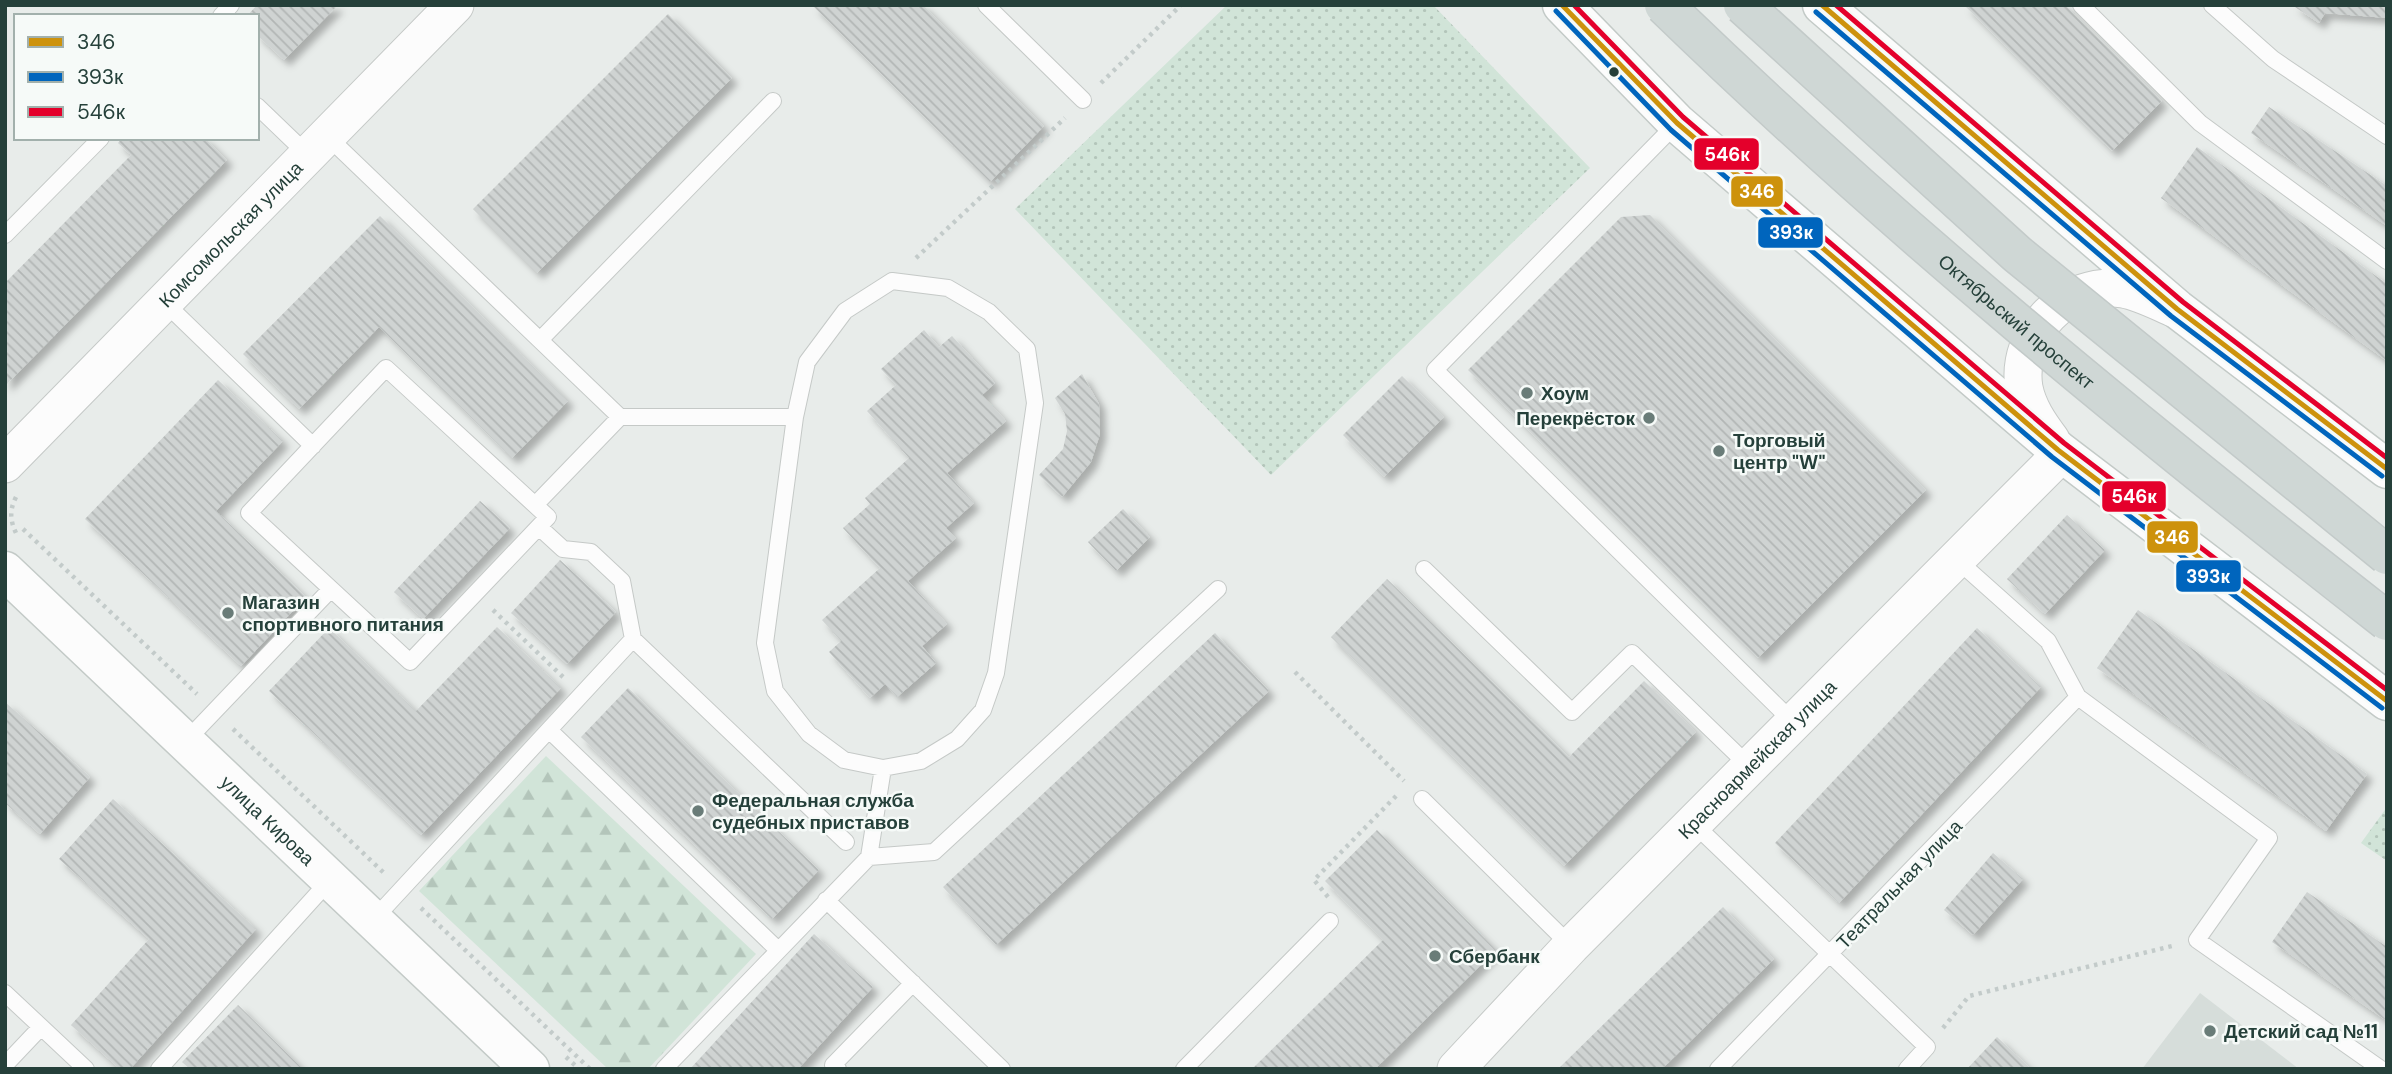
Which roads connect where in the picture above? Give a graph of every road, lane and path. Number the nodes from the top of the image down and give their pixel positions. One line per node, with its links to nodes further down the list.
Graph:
1 (455, 5): 16 (street, Комсомольская улица)
2 (986, 5): 10 (lane)
3 (1181, 5): 10 (path)
4 (1562, 5): 13 (main road)
5 (1664, 5): 39 (main road, Октябрьский проспект, bridge)
6 (1742, 5): 32 (main road, bridge)
7 (1822, 5): 21 (main road)
8 (2081, 5): 18 (lane)
9 (2213, 5): 14 (lane)
10 (1083, 100): 19 (path)
11 (773, 101): 22 (lane)
12 (259, 107): 16 (lane)
13 (1677, 123): 26 (main road); 46 (lane)
14 (2387, 136)
15 (99, 140): 17 (lane)
16 (317, 146): 20 (street, Комсомольская улица); 22 (lane)
17 (5, 235)
18 (2387, 261)
19 (892, 281): 24 (lane); 50 (lane)
20 (164, 302): 25 (lane); 28 (street, Комсомольская улица)
21 (2177, 309): 26 (street); 27 (main road)
22 (540, 340): 23 (lane)
23 (620, 417): 24 (lane); 29 (lane)
24 (795, 418): 50 (lane)
25 (313, 446): 29 (lane); 36 (lane)
26 (2060, 452): 33 (street, Красноармейская улица); 44 (main road)
27 (2384, 461)
28 (5, 464)
29 (535, 505): 30 (lane)
30 (539, 527): 38 (lane); 40 (lane)
31 (23, 529): 45 (path)
32 (2387, 555)
33 (1956, 559): 43 (lane); 46 (street, Красноармейская улица)
34 (1424, 569): 49 (lane)
35 (5, 571): 48 (main road, улица Кирова)
36 (331, 589): 38 (lane); 45 (lane)
37 (1218, 589): 55 (lane)
38 (476, 593): 42 (path)
39 (2387, 621)
40 (633, 639): 42 (lane); 54 (lane)
41 (1295, 672): 51 (path)
42 (581, 695): 47 (lane)
43 (2078, 697): 61 (lane); 64 (lane, Театральная улица)
44 (2387, 701)
45 (214, 711): 48 (lane); 57 (path)
46 (1793, 722): 49 (street, Красноармейская улица)
47 (549, 730): 57 (lane); 63 (lane)
48 (185, 743): 56 (main road, улица Кирова)
49 (1749, 766): 53 (street, Красноармейская улица)
50 (883, 768): 55 (lane)
51 (1407, 784): 52 (path); 60 (path)
52 (1422, 799): 62 (lane)
53 (1693, 823): 62 (street, Красноармейская улица); 64 (lane)
54 (846, 842)
55 (869, 857): 58 (lane)
56 (330, 880): 59 (main road, улица Кирова); 72 (lane)
57 (401, 889): 59 (lane); 74 (path)
58 (826, 900): 63 (lane); 65 (lane)
59 (373, 920): 73 (main road, улица Кирова)
60 (1330, 921): 78 (lane)
61 (2197, 940): 68 (path); 81 (lane)
62 (1571, 946): 70 (street, Красноармейская улица)
63 (777, 948): 75 (lane)
64 (1831, 956): 68 (lane); 79 (lane, Театральная улица)
65 (913, 983): 76 (lane); 77 (lane)
66 (5, 993): 67 (lane)
67 (41, 1027): 69 (lane); 71 (lane)
68 (1927, 1047): 80 (lane)
69 (5, 1065)
70 (1463, 1066)
71 (86, 1069)
72 (159, 1069)
73 (530, 1069)
74 (590, 1069)
75 (664, 1069)
76 (838, 1069)
77 (1002, 1069)
78 (1184, 1069)
79 (1718, 1069)
80 (1907, 1069)
81 (2381, 1069)

